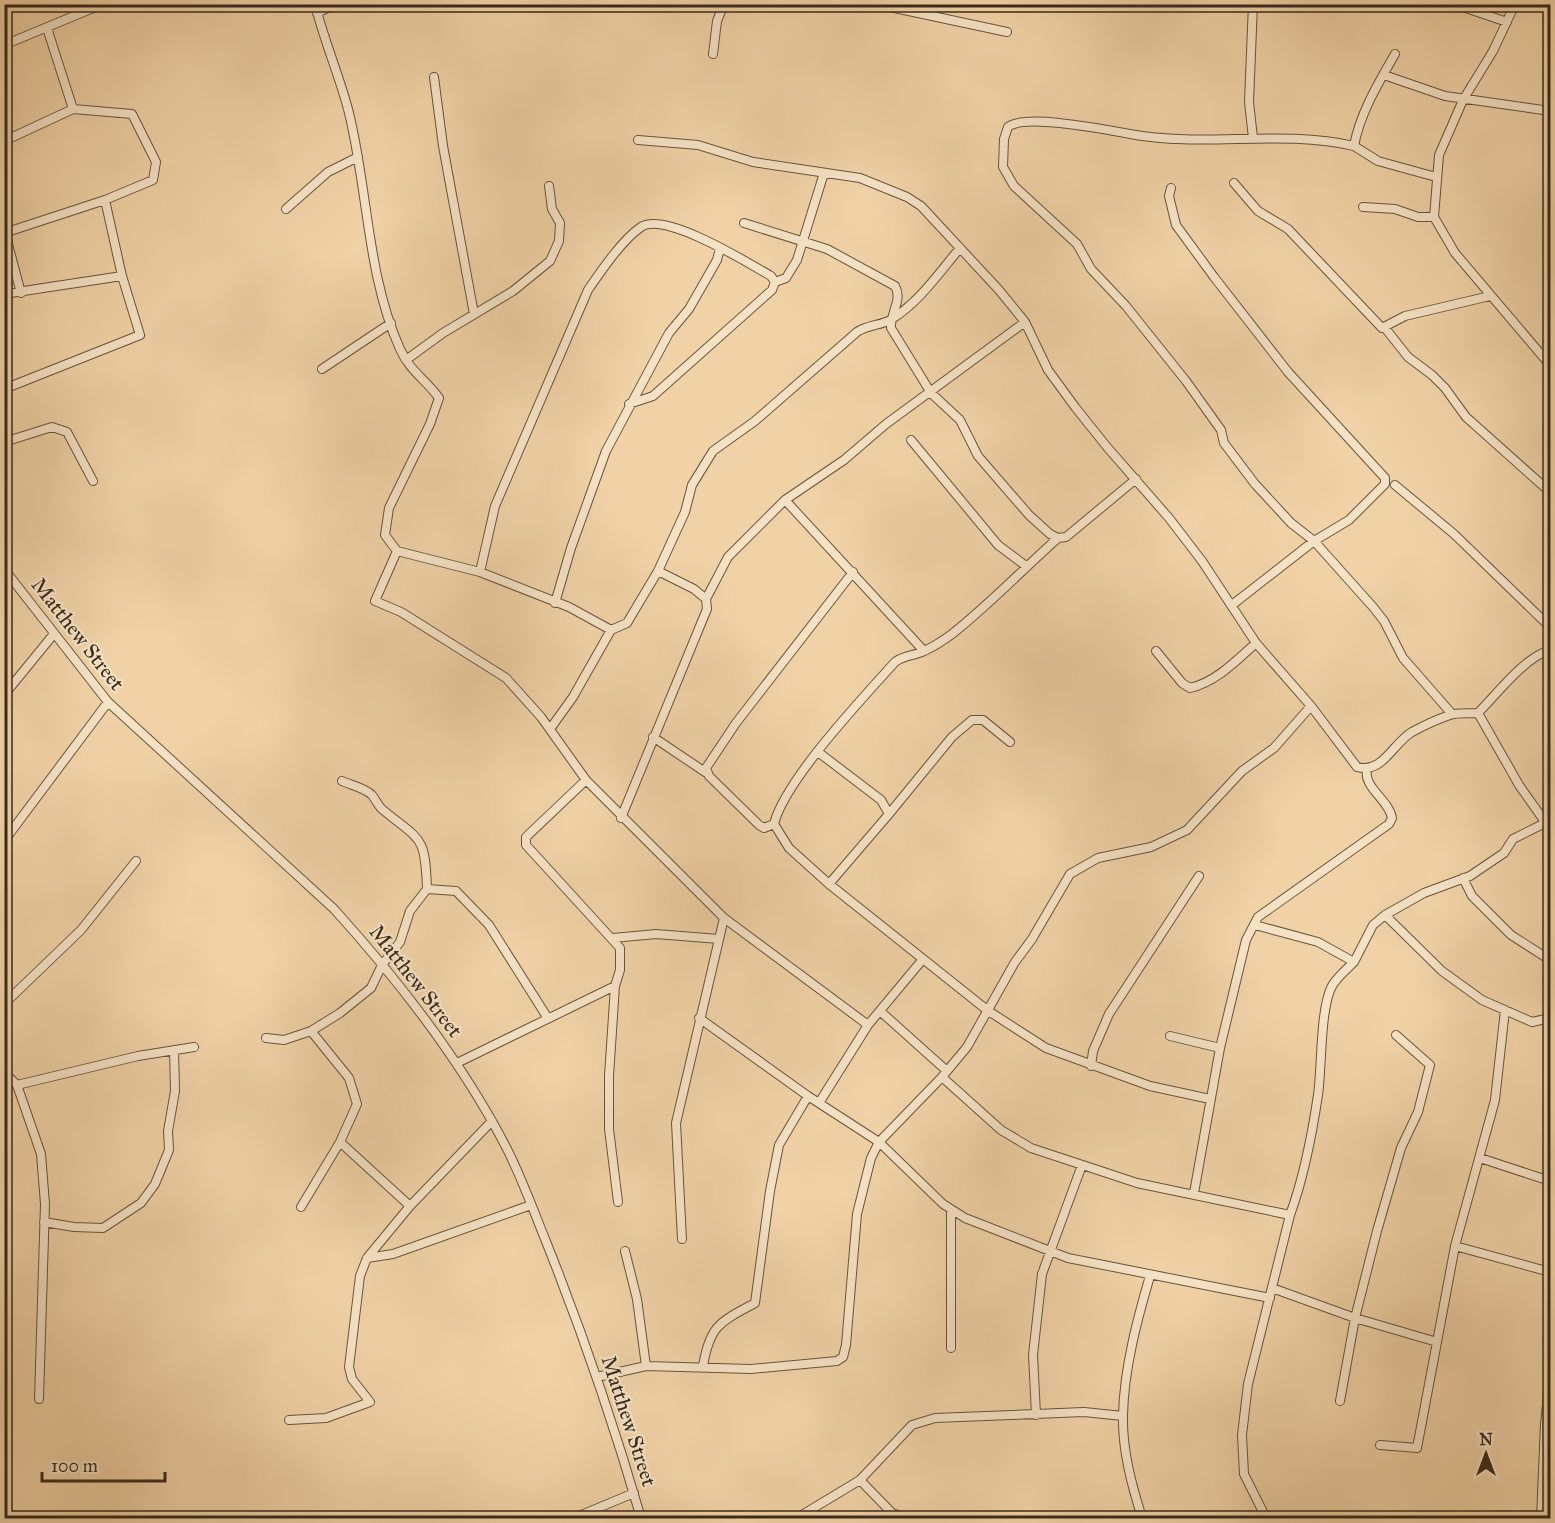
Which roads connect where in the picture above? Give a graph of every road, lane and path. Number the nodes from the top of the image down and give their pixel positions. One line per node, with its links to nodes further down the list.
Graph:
1 (103, 4): 10 (street)
2 (336, 4): 8 (street)
3 (724, 4): 13 (street)
4 (876, 4): 11 (street)
5 (1253, 4): 20 (street)
6 (1454, 4): 9 (street)
7 (1515, 4): 9 (street)
8 (316, 9): 24 (street)
9 (1507, 22): 17 (street)
10 (47, 28): 12 (street); 18 (street)
11 (1007, 32)
12 (4, 45)
13 (713, 54)
14 (1395, 54): 15 (street)
15 (1384, 75): 17 (street); 23 (street)
16 (434, 77): 44 (street)
17 (1463, 100): 19 (street); 26 (street)
18 (73, 109): 22 (street); 30 (street)
19 (1551, 111)
20 (1253, 138): 23 (street); 63 (street)
21 (638, 140): 25 (street)
22 (4, 141)
23 (1354, 146): 26 (street)
24 (358, 157): 32 (street); 47 (street)
25 (824, 173): 36 (street); 38 (street)
26 (1436, 177): 33 (street)
27 (1234, 183): 48 (street)
28 (549, 186): 44 (street)
29 (1171, 188): 63 (street)
30 (105, 200): 35 (street); 39 (street)
31 (1364, 207): 33 (street)
32 (286, 209)
33 (1434, 218): 43 (street)
34 (744, 223): 36 (street)
35 (5, 233): 41 (street)
36 (802, 242): 40 (street); 45 (street)
37 (720, 248): 40 (street); 54 (street); 68 (street)
38 (960, 248): 45 (street); 46 (street)
39 (122, 276): 41 (street); 52 (street)
40 (775, 282): 54 (street)
41 (21, 293): 42 (street)
42 (4, 294)
43 (1490, 296): 48 (street); 50 (street)
44 (474, 314): 49 (street)
45 (890, 320): 53 (street); 67 (street)
46 (1025, 322): 53 (street); 57 (street)
47 (391, 323): 49 (street); 51 (street)
48 (1385, 328): 60 (street)
49 (406, 360): 64 (street)
50 (1551, 365)
51 (322, 369)
52 (4, 389)
53 (931, 393): 61 (street); 62 (street)
54 (629, 404): 71 (street)
55 (911, 440): 65 (street)
56 (4, 442): 58 (street)
57 (1136, 478): 62 (street); 72 (street)
58 (93, 481)
59 (1395, 485): 73 (street)
60 (1551, 492)
61 (785, 500): 69 (street); 70 (street)
62 (1058, 538): 65 (street)
63 (1314, 541): 72 (street); 84 (street)
64 (397, 551): 68 (street); 85 (street)
65 (1026, 566): 77 (street)
66 (4, 569): 75 (street, Matthew Street)
67 (658, 571): 70 (street); 74 (street)
68 (480, 572): 71 (street)
69 (853, 572): 77 (street); 90 (street)
70 (706, 599): 86 (street)
71 (555, 603): 74 (street)
72 (1232, 605): 76 (street)
73 (1551, 627)
74 (611, 630): 85 (street)
75 (53, 635): 80 (street); 81 (street, Matthew Street)
76 (1256, 643): 78 (street); 82 (street)
77 (924, 651): 88 (street)
78 (1156, 651)
79 (1549, 653): 83 (street)
80 (4, 695)
81 (108, 702): 97 (street); 111 (street, Matthew Street)
82 (1311, 706): 89 (street); 114 (street)
83 (1478, 713): 84 (street); 96 (street)
84 (1452, 714): 89 (street)
85 (550, 729): 91 (street)
86 (653, 738): 90 (street); 94 (street)
87 (1010, 742): 93 (street)
88 (818, 752): 93 (street); 95 (street)
89 (1367, 770): 105 (street)
90 (705, 772): 95 (street)
91 (586, 780): 94 (street); 106 (street)
92 (342, 781): 102 (street)
93 (889, 814): 101 (street)
94 (621, 818): 104 (street)
95 (774, 824): 101 (street)
96 (1548, 826): 100 (street)
97 (4, 841)
98 (136, 861): 113 (street)
99 (1199, 876): 129 (street)
100 (1463, 878): 103 (street); 108 (street)
101 (829, 884): 109 (street)
102 (428, 889): 111 (street); 117 (street)
103 (1385, 915): 110 (street); 115 (street)
104 (723, 918): 107 (street); 120 (street)
105 (1255, 925): 110 (street); 126 (street)
106 (613, 938): 107 (street); 112 (street)
107 (719, 939): 118 (street)
108 (1548, 954)
109 (923, 959): 114 (street); 116 (street)
110 (1354, 962): 149 (street)
111 (382, 965): 121 (street); 128 (street, Matthew Street)
112 (615, 986): 117 (street); 144 (street)
113 (4, 1004)
114 (987, 1010): 129 (street); 131 (street)
115 (1505, 1010): 119 (street); 139 (street)
116 (880, 1011): 120 (street); 131 (street)
117 (547, 1017): 128 (street)
118 (699, 1017): 133 (street); 151 (street)
119 (1551, 1018)
120 (868, 1025): 135 (street)
121 (311, 1031): 124 (street); 137 (street)
122 (1396, 1035): 160 (street)
123 (1170, 1036): 126 (street)
124 (266, 1038)
125 (194, 1047): 127 (street)
126 (1220, 1048): 134 (street)
127 (174, 1050): 132 (street); 150 (street)
128 (457, 1063): 136 (street, Matthew Street)
129 (1091, 1066): 134 (street)
130 (4, 1071): 132 (street)
131 (944, 1074): 138 (street); 141 (street)
132 (17, 1085): 150 (street)
133 (808, 1096): 135 (street); 164 (street)
134 (1210, 1099): 143 (street)
135 (819, 1103): 138 (street)
136 (492, 1121): 145 (street, Matthew Street); 146 (street)
137 (340, 1142): 146 (street); 147 (street)
138 (879, 1142): 148 (street); 164 (street)
139 (1480, 1158): 142 (street); 152 (street)
140 (1551, 1165): 142 (street)
141 (1082, 1166): 143 (street); 153 (street)
142 (1548, 1180)
143 (1194, 1193): 149 (street)
144 (618, 1202)
145 (531, 1205): 155 (street); 166 (street, Matthew Street)
146 (410, 1206): 155 (street)
147 (301, 1207)
148 (951, 1210): 153 (street); 162 (street)
149 (1290, 1215): 158 (street)
150 (44, 1222): 167 (street)
151 (682, 1239)
152 (1455, 1245): 156 (street); 161 (street)
153 (1050, 1250): 157 (street); 169 (street)
154 (625, 1251): 163 (street)
155 (367, 1258): 171 (street)
156 (1551, 1272)
157 (1150, 1276): 159 (street); 170 (street)
158 (1272, 1288): 159 (street); 160 (street)
159 (1270, 1298): 180 (street)
160 (1355, 1318): 161 (street); 168 (street)
161 (1437, 1342): 172 (street)
162 (951, 1348)
163 (646, 1366): 164 (street); 166 (street)
164 (703, 1366)
165 (1551, 1375): 181 (street)
166 (597, 1377): 174 (street, Matthew Street)
167 (39, 1399)
168 (1341, 1401)
169 (1036, 1415): 170 (street); 173 (street)
170 (1123, 1416): 179 (street)
171 (289, 1420)
172 (1380, 1445)
173 (860, 1480): 177 (street); 178 (street)
174 (634, 1493): 175 (street); 176 (street, Matthew Street)
175 (574, 1518)
176 (641, 1518)
177 (797, 1518)
178 (906, 1518)
179 (1142, 1518)
180 (1266, 1518)
181 (1541, 1518)

